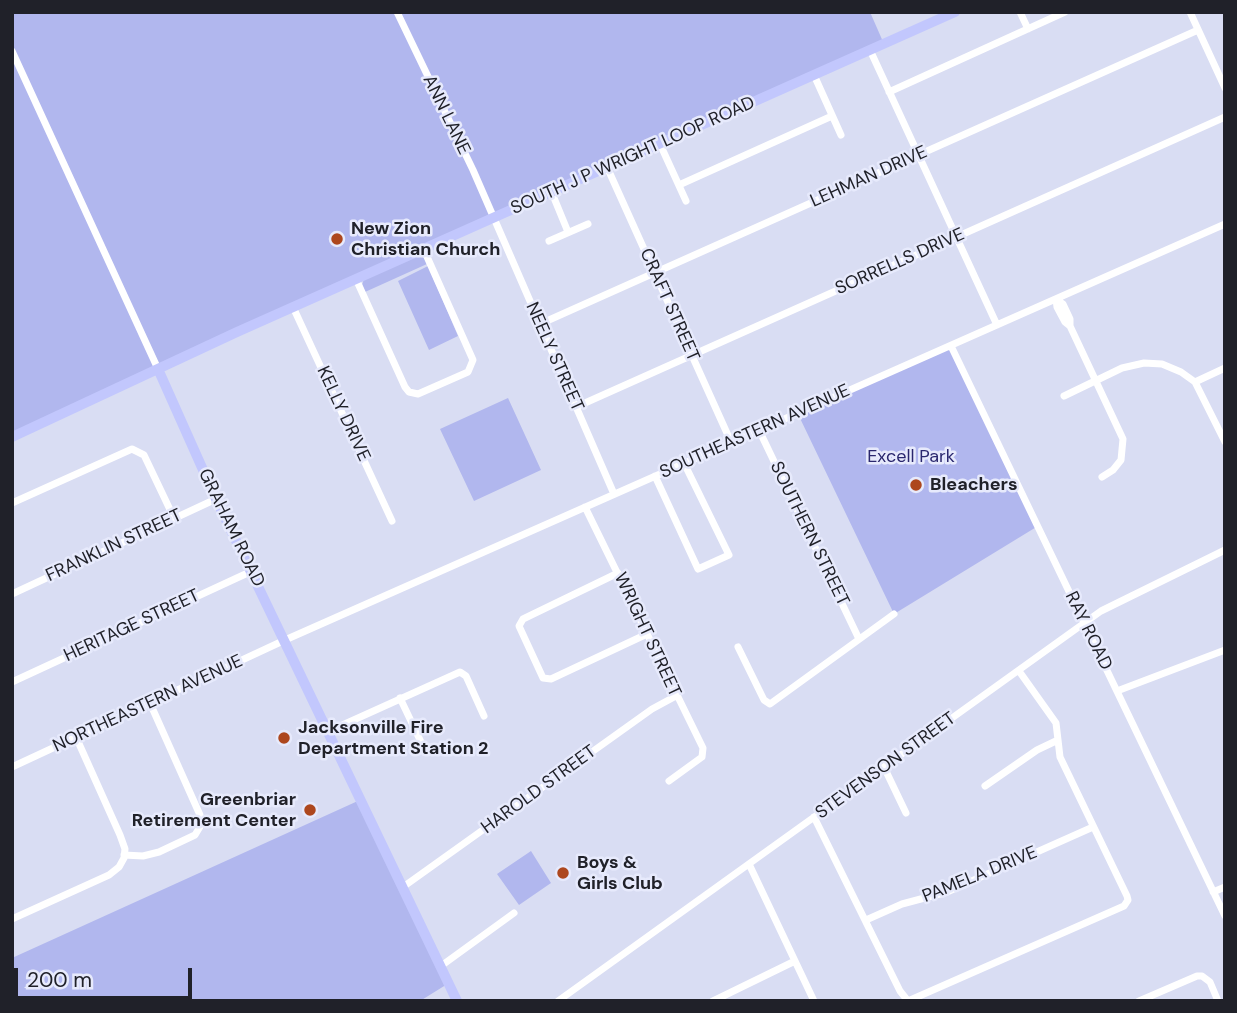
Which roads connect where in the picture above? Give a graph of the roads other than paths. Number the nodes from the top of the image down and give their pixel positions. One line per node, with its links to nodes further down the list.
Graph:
1 (397, 12): 22 (street, ANN LANE)
2 (956, 12): 8 (main road, SOUTH J P WRIGHT LOOP ROAD)
3 (1020, 12): 6 (street)
4 (1065, 12): 6 (street)
5 (1190, 12): 7 (street)
6 (1028, 29): 12 (street)
7 (1198, 30): 11 (street); 17 (street, LEHMAN DRIVE)
8 (870, 50): 10 (main road, SOUTH J P WRIGHT LOOP ROAD); 12 (street)
9 (12, 51): 38 (street, GRAHAM ROAD)
10 (814, 75): 13 (street); 16 (main road, SOUTH J P WRIGHT LOOP ROAD)
11 (1225, 88)
12 (889, 92): 17 (street)
13 (832, 116): 15 (street); 19 (street)
14 (1225, 117): 26 (street, SORRELLS DRIVE)
15 (841, 135)
16 (660, 144): 18 (main road, SOUTH J P WRIGHT LOOP ROAD); 19 (street)
17 (918, 155): 26 (street); 29 (street, LEHMAN DRIVE)
18 (607, 167): 20 (main road, SOUTH J P WRIGHT LOOP ROAD); 29 (street, CRAFT STREET)
19 (679, 185): 21 (street)
20 (552, 192): 22 (main road, SOUTH J P WRIGHT LOOP ROAD); 25 (street)
21 (686, 201)
22 (494, 219): 28 (main road, SOUTH J P WRIGHT LOOP ROAD); 33 (street, NEELY STREET)
23 (588, 224): 25 (street)
24 (1225, 224): 31 (street, SOUTHEASTERN AVENUE)
25 (568, 232): 27 (street)
26 (956, 237): 34 (street); 36 (street, SORRELLS DRIVE)
27 (549, 241)
28 (424, 250): 30 (main road, SOUTH J P WRIGHT LOOP ROAD); 30 (street)
29 (654, 273): 33 (street, LEHMAN DRIVE); 36 (street, CRAFT STREET)
30 (356, 279): 32 (main road, SOUTH J P WRIGHT LOOP ROAD)
31 (1056, 299): 34 (street, SOUTHEASTERN AVENUE); 39 (street)
32 (293, 307): 38 (main road, SOUTH J P WRIGHT LOOP ROAD); 55 (street, KELLY DRIVE)
33 (540, 324): 42 (street, NEELY STREET)
34 (997, 325): 35 (street, SOUTHEASTERN AVENUE)
35 (951, 346): 43 (street, SOUTHEASTERN AVENUE); 61 (street, RAY ROAD)
36 (692, 355): 42 (street, SORRELLS DRIVE); 45 (street, CRAFT STREET)
37 (1225, 368): 40 (street)
38 (158, 369): 44 (main road, SOUTH J P WRIGHT LOOP ROAD); 51 (main road, GRAHAM ROAD)
39 (1095, 381): 40 (street); 41 (street); 49 (street)
40 (1195, 382): 46 (street)
41 (1064, 397)
42 (576, 407): 50 (street, NEELY STREET)
43 (759, 430): 45 (street, SOUTHEASTERN AVENUE); 63 (street, SOUTHERN STREET)
44 (12, 437)
45 (731, 442): 47 (street, SOUTHEASTERN AVENUE)
46 (1225, 442)
47 (684, 463): 48 (street, SOUTHEASTERN AVENUE); 48 (street)
48 (655, 476): 50 (street, SOUTHEASTERN AVENUE)
49 (1102, 477)
50 (614, 494): 53 (street, SOUTHEASTERN AVENUE)
51 (216, 499): 54 (street, FRANKLIN STREET); 57 (main road, GRAHAM ROAD)
52 (12, 503): 54 (street)
53 (585, 507): 58 (street, WRIGHT STREET); 64 (street, SOUTHEASTERN AVENUE)
54 (174, 518): 59 (street, FRANKLIN STREET)
55 (392, 521)
56 (1225, 550): 61 (street, STEVENSON STREET)
57 (252, 570): 64 (main road, GRAHAM ROAD); 68 (street, HERITAGE STREET)
58 (618, 573): 62 (street, WRIGHT STREET); 62 (street)
59 (12, 594)
60 (894, 614): 63 (street)
61 (1084, 624): 67 (street, STEVENSON STREET); 69 (street, RAY ROAD)
62 (647, 634): 70 (street, WRIGHT STREET)
63 (859, 639): 65 (street)
64 (285, 640): 72 (street, NORTHEASTERN AVENUE); 74 (main road, GRAHAM ROAD)
65 (738, 648)
66 (1224, 652): 69 (street)
67 (1019, 671): 76 (street); 79 (street, STEVENSON STREET)
68 (12, 682)
69 (1117, 691): 89 (street, RAY ROAD)
70 (676, 696): 80 (street, WRIGHT STREET); 87 (street, HAROLD STREET)
71 (400, 698): 73 (street); 74 (street); 77 (street)
72 (150, 703): 75 (street, NORTHEASTERN AVENUE); 85 (street)
73 (484, 716)
74 (327, 732): 87 (main road, GRAHAM ROAD)
75 (76, 737): 78 (street, NORTHEASTERN AVENUE); 85 (street)
76 (1058, 740): 81 (street); 84 (street)
77 (421, 742)
78 (12, 767)
79 (884, 767): 82 (street); 83 (street, STEVENSON STREET)
80 (669, 781)
81 (985, 786)
82 (906, 813)
83 (814, 817): 86 (street, STEVENSON STREET); 93 (street)
84 (1093, 827): 93 (street, PAMELA DRIVE); 93 (street)
85 (124, 855): 92 (street)
86 (749, 864): 94 (street); 96 (street, STEVENSON STREET)
87 (403, 887): 95 (main road, GRAHAM ROAD)
88 (1225, 887): 89 (street)
89 (1213, 892): 91 (street, RAY ROAD)
90 (514, 913): 95 (street)
91 (1225, 916)
92 (12, 919)
93 (866, 920)
94 (795, 961): 98 (street); 99 (street)
95 (441, 966): 97 (main road, GRAHAM ROAD)
96 (561, 1000)
97 (457, 1001)
98 (713, 1001)
99 (814, 1001)
100 (1139, 1001): 101 (street)
101 (1218, 1001)

